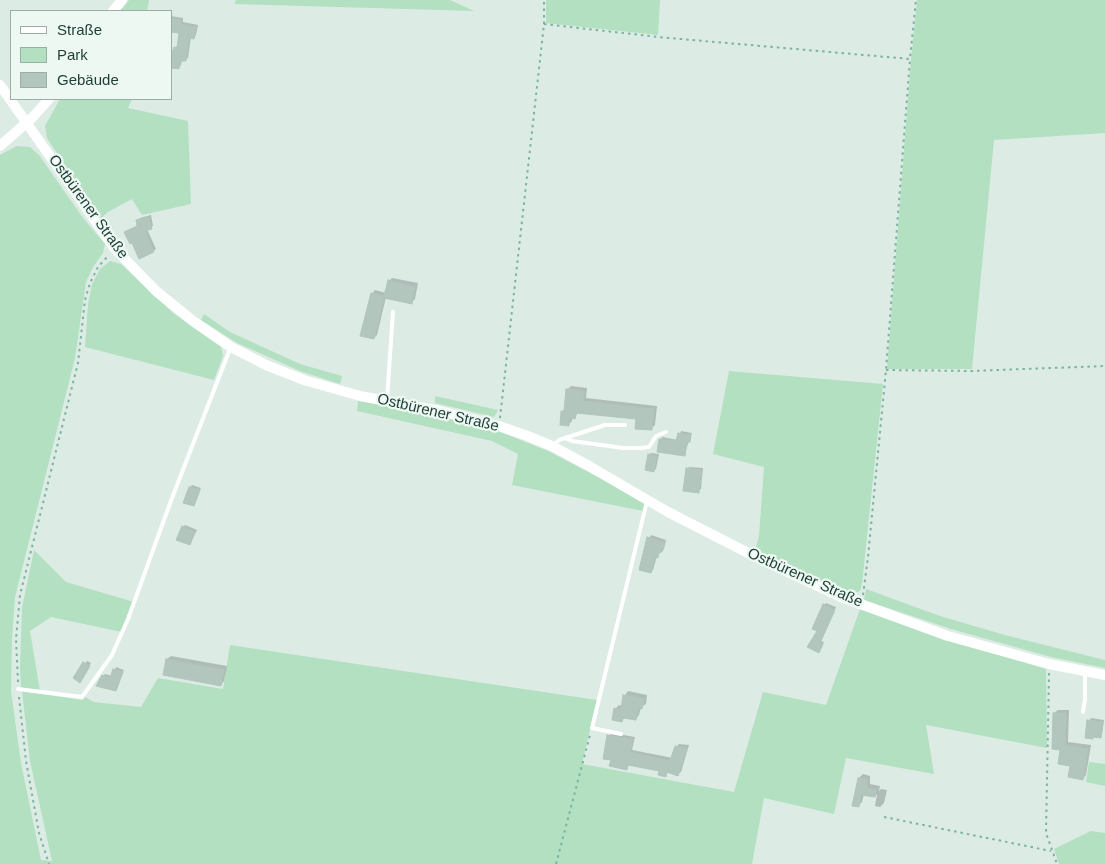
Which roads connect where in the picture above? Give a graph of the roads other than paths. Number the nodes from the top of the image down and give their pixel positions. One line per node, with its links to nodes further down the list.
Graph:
1 (122, 0): 2 (street)
2 (114, 10)
3 (0, 85): 4 (street, Ostbürener Straße)
4 (10, 99)
5 (11, 100): 7 (street, Ostbürener Straße)
6 (49, 100): 7 (street)
7 (27, 123): 8 (street); 10 (street, Ostbürener Straße)
8 (0, 146)
9 (393, 312): 11 (lane)
10 (231, 347): 11 (street, Ostbürener Straße); 19 (lane)
11 (386, 401): 15 (street, Ostbürener Straße)
12 (625, 425): 14 (lane)
13 (666, 432): 14 (lane)
14 (565, 438): 15 (lane)
15 (552, 446): 16 (street, Ostbürener Straße)
16 (648, 500): 17 (street, Ostbürener Straße); 21 (lane)
17 (1085, 671): 18 (street, Ostbürener Straße); 20 (lane)
18 (1105, 675)
19 (18, 689)
20 (1082, 712)
21 (621, 734)

